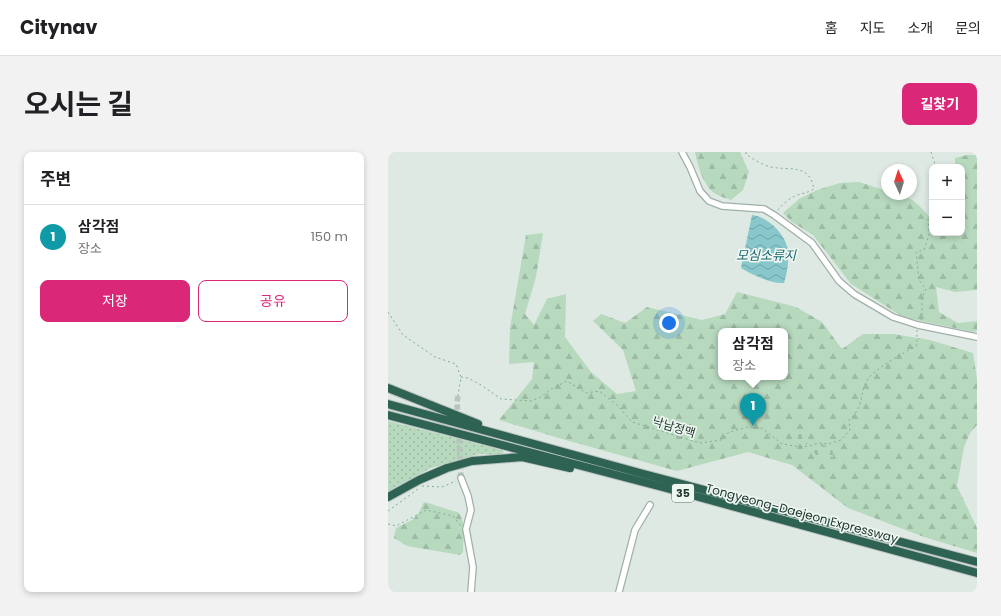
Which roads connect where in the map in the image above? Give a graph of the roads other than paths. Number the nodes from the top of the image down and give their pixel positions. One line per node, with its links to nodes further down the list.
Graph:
1 (682, 152): 2 (street)
2 (977, 337)
3 (388, 388): 6 (highway)
4 (388, 404): 6 (highway, Tongyeong–Daejeon Expressway / 35)
5 (388, 415): 8 (highway, Tongyeong–Daejeon Expressway / 35)
6 (522, 440): 11 (highway, Tongyeong–Daejeon Expressway / 35)
7 (461, 478): 13 (street)
8 (666, 488): 9 (highway); 12 (highway, Tongyeong–Daejeon Expressway / 35)
9 (388, 497)
10 (650, 505): 14 (street)
11 (977, 562)
12 (977, 573)
13 (471, 592)
14 (619, 592)

